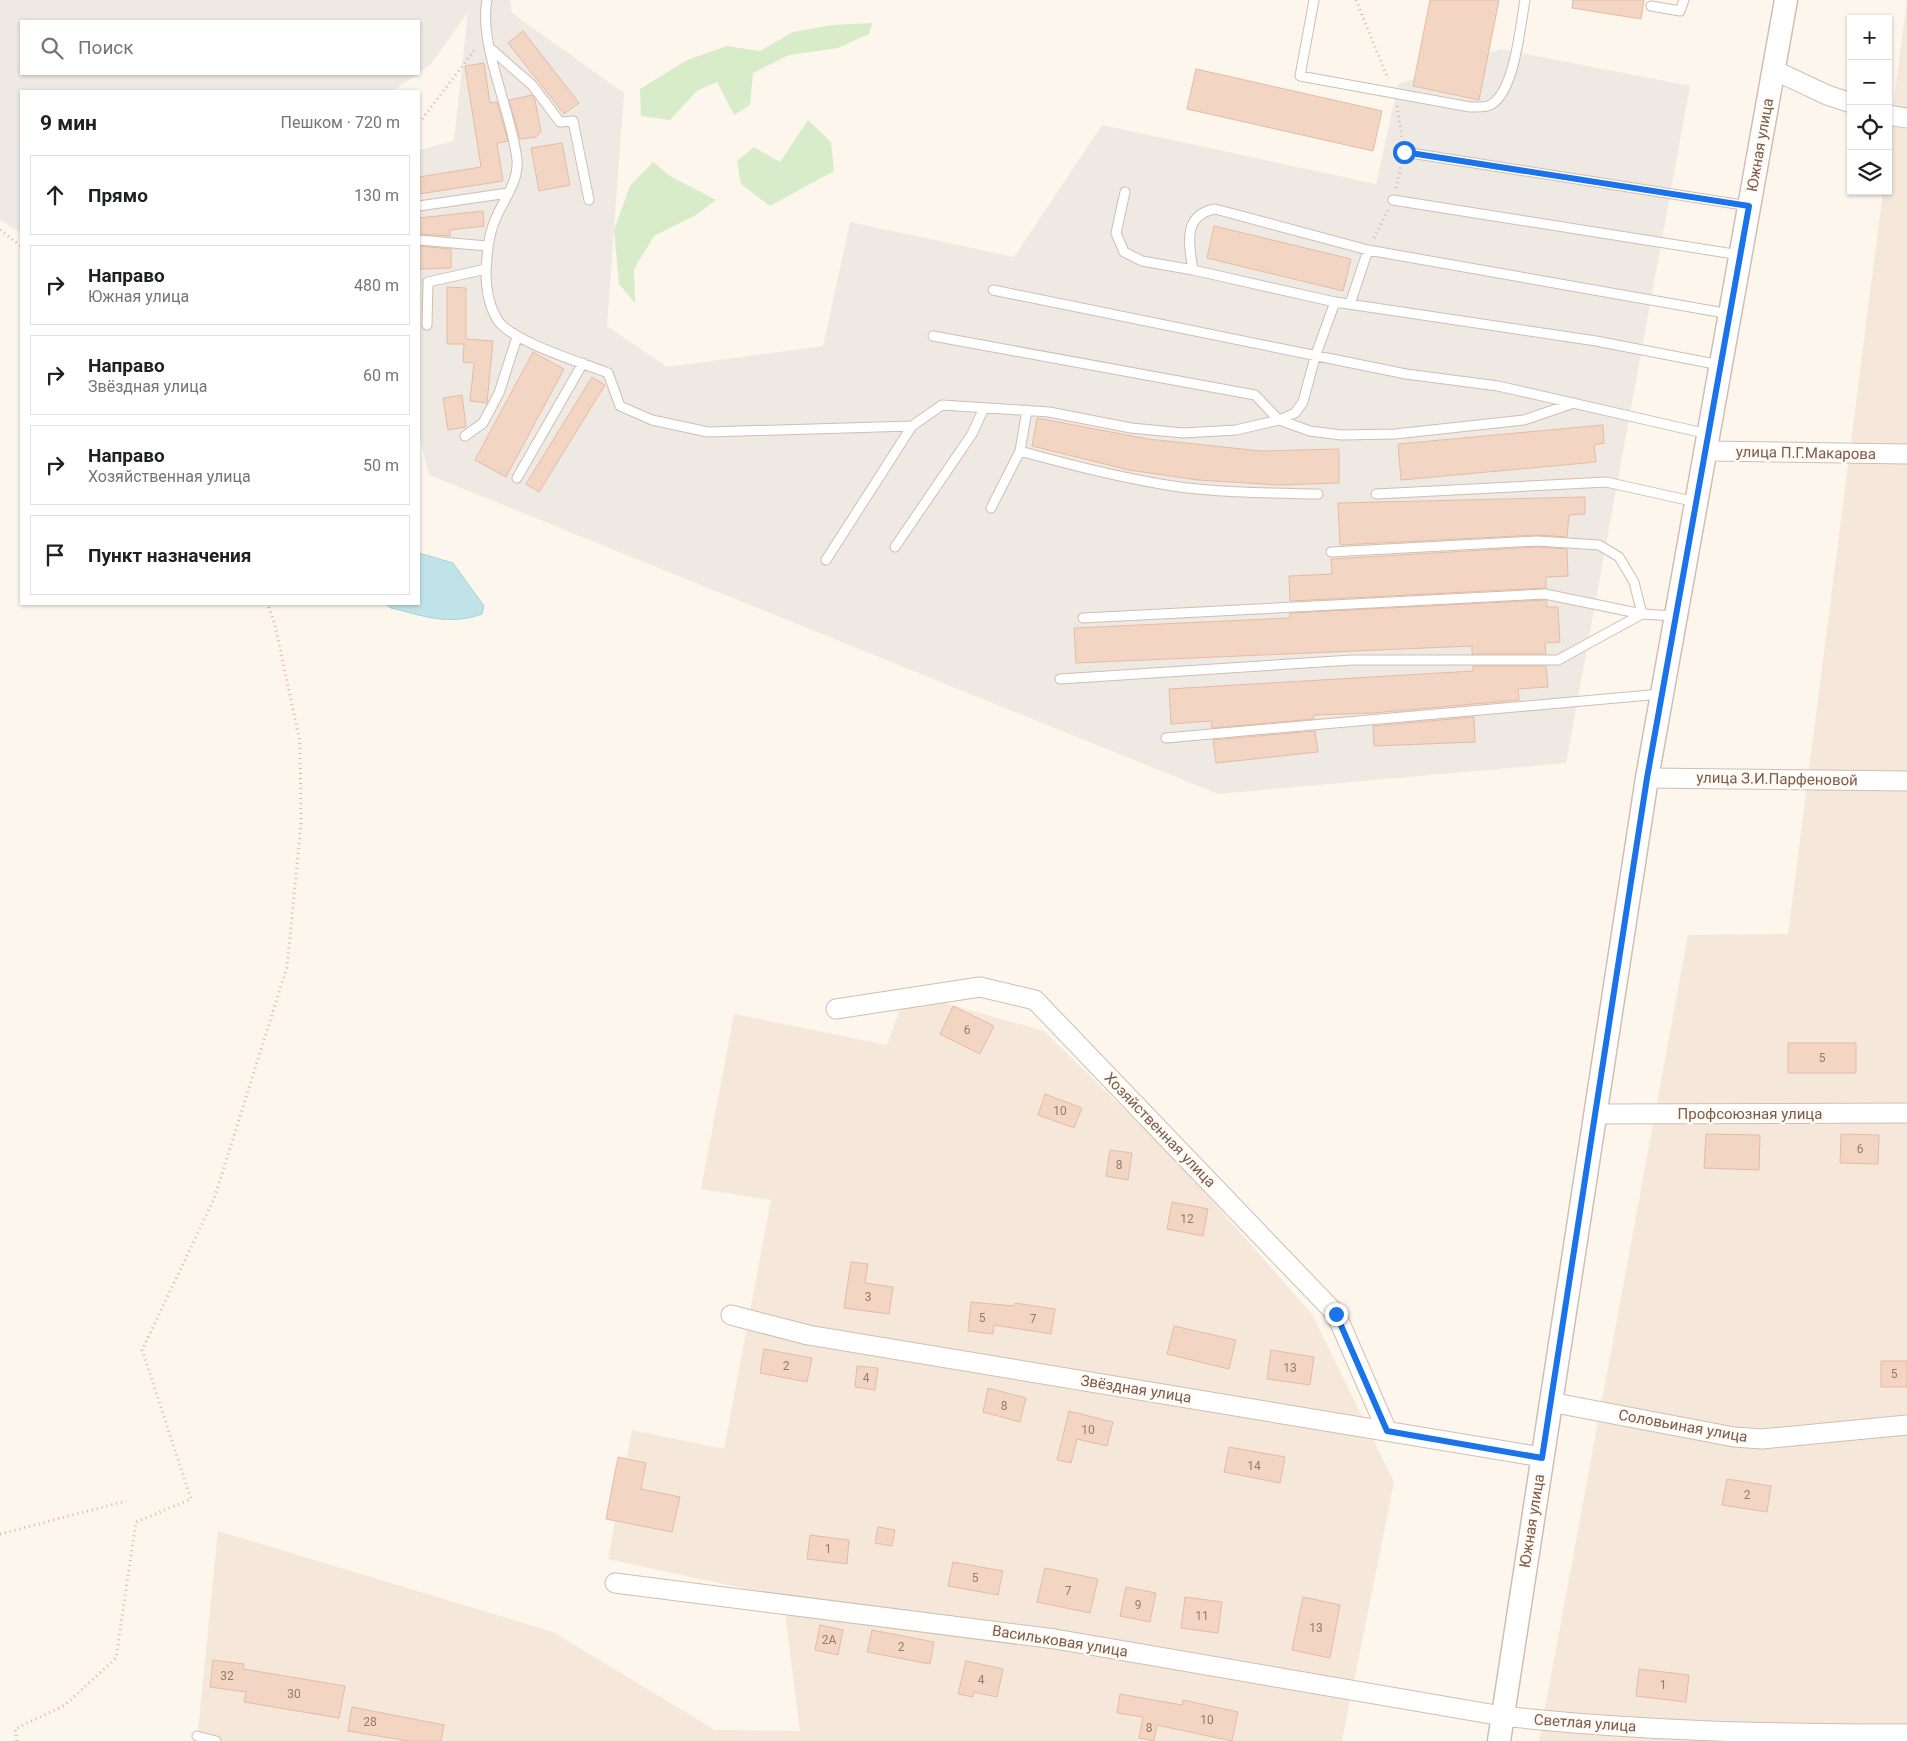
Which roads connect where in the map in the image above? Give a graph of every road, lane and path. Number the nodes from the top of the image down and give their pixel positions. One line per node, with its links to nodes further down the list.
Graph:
1 (487, 0): 8 (lane)
2 (1314, 0): 11 (lane)
3 (1356, 0): 11 (path)
4 (1525, 0): 11 (lane)
5 (1684, 0): 7 (lane)
6 (1786, 0): 10 (street, Южная улица)
7 (1651, 6)
8 (487, 34): 9 (lane); 15 (path)
9 (490, 49): 18 (lane); 19 (lane)
10 (1774, 70): 12 (street); 22 (street, Южная улица)
11 (1395, 94): 16 (path)
12 (1847, 102)
13 (1892, 116): 14 (street)
14 (1907, 118)
15 (420, 122)
16 (1404, 152): 20 (path); 22 (lane)
17 (1125, 192): 30 (lane)
18 (508, 193): 21 (lane); 26 (lane)
19 (589, 200)
20 (1394, 200): 27 (path); 28 (lane)
21 (420, 206)
22 (1749, 206): 28 (street, Южная улица)
23 (0, 230): 25 (path)
24 (420, 240): 26 (lane)
25 (20, 245)
26 (487, 246): 29 (lane)
27 (1368, 250): 30 (lane); 33 (lane); 34 (lane)
28 (1741, 255): 34 (street, Южная улица)
29 (486, 269): 35 (lane); 37 (lane)
30 (1193, 270): 32 (lane)
31 (993, 290): 38 (lane)
32 (1336, 302): 33 (lane); 38 (lane)
33 (1350, 304): 40 (lane)
34 (1730, 314): 40 (street, Южная улица)
35 (427, 325)
36 (933, 336): 44 (lane)
37 (517, 337): 39 (lane); 46 (lane)
38 (1315, 357): 41 (lane); 44 (lane)
39 (583, 363): 45 (lane); 50 (lane)
40 (1720, 365): 47 (street, Южная улица)
41 (1574, 403): 44 (lane); 47 (lane)
42 (984, 408): 43 (lane); 45 (lane); 55 (lane)
43 (1027, 410): 44 (lane); 48 (lane)
44 (1279, 420)
45 (912, 426): 57 (lane)
46 (465, 436)
47 (1706, 442): 49 (street, улица П.Г.Макарова); 53 (street, Южная улица)
48 (1020, 451): 51 (lane); 54 (lane)
49 (1907, 454)
50 (517, 478)
51 (1318, 494)
52 (1376, 494): 53 (lane)
53 (1696, 502): 60 (street, Южная улица)
54 (991, 508)
55 (894, 547)
56 (1331, 552): 59 (lane)
57 (826, 560)
58 (268, 605): 81 (path)
59 (1642, 614): 60 (lane); 61 (lane); 62 (lane)
60 (1676, 616): 63 (street, Южная улица)
61 (1082, 618)
62 (1060, 679)
63 (1662, 694): 64 (lane); 65 (street, Южная улица)
64 (1166, 738)
65 (1647, 778): 66 (street, улица З.И.Парфеновой); 69 (street, Южная улица)
66 (1907, 781)
67 (836, 1009): 73 (street, Хозяйственная улица)
68 (1907, 1113): 69 (street, Профсоюзная улица)
69 (1594, 1114): 71 (street, Южная улица)
70 (731, 1315): 73 (street, Звёздная улица)
71 (1550, 1402): 72 (street, Соловьиная улица); 74 (street, Южная улица)
72 (1907, 1425)
73 (1387, 1431): 74 (street, Звёздная улица)
74 (1542, 1458): 78 (street, Южная улица)
75 (126, 1501): 76 (path)
76 (0, 1534)
77 (615, 1583): 78 (street, Васильковая улица)
78 (1502, 1716): 79 (street, Светлая улица); 83 (street, Южная улица)
79 (1907, 1734)
80 (197, 1736): 82 (lane)
81 (17, 1741)
82 (216, 1741)
83 (1499, 1741)

